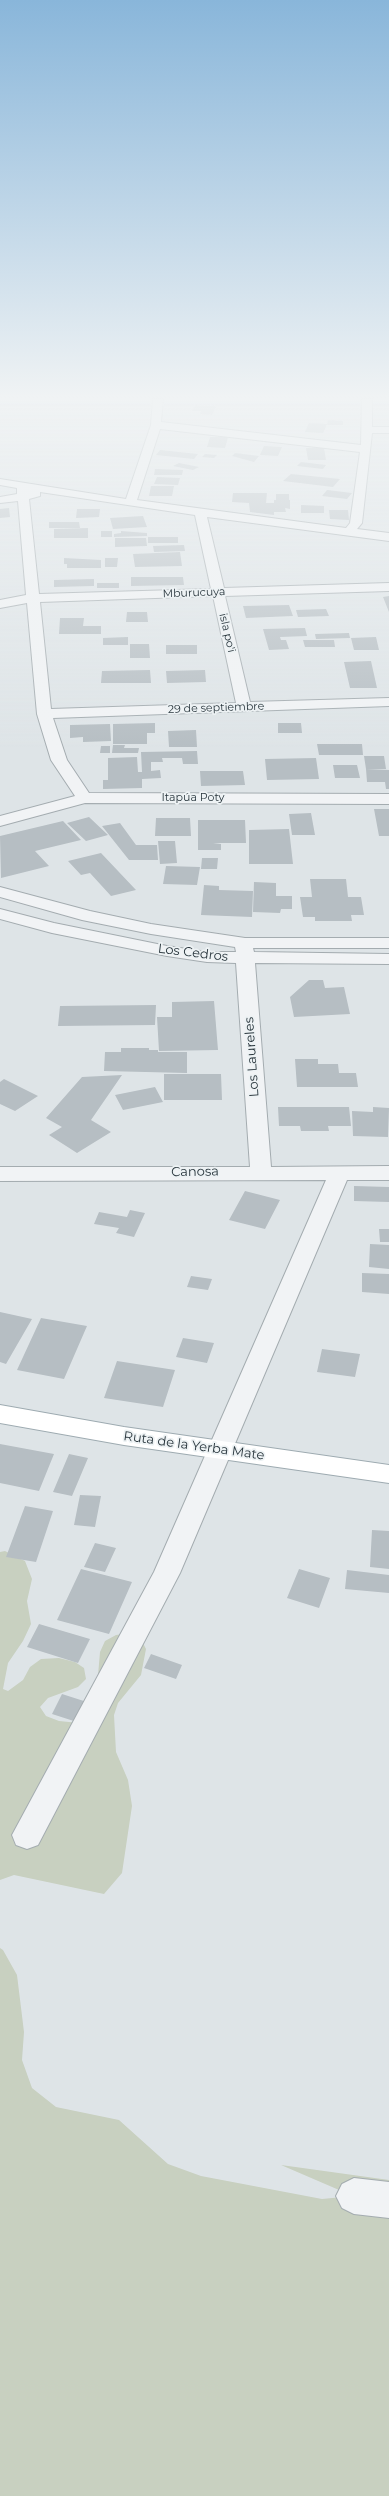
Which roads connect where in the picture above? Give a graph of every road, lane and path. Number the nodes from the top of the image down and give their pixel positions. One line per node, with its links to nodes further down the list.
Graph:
1 (24, 515): 9 (street)
2 (201, 515): 8 (street, isla po'i)
3 (225, 515): 5 (street)
4 (357, 515): 5 (street)
5 (348, 533): 6 (street)
6 (389, 537)
7 (389, 587): 8 (street, Mburucuya)
8 (218, 592): 9 (street, Mburucuya); 12 (street, isla po'i)
9 (32, 598): 10 (street, Mburucuya); 13 (street)
10 (0, 604)
11 (389, 702): 12 (street, 29 de septiembre)
12 (244, 707): 13 (street, 29 de septiembre)
13 (44, 714): 14 (street)
14 (84, 798): 15 (street, Itapúa Poty); 16 (street, Itapúa Poty)
15 (389, 799)
16 (0, 821)
17 (0, 892): 20 (street)
18 (0, 914): 20 (street, Los Cedros)
19 (389, 943): 20 (street)
20 (244, 950): 21 (street, Los Cedros); 22 (street, Los Laureles)
21 (389, 959)
22 (261, 1172): 23 (street, Canosa); 25 (street, Canosa)
23 (339, 1172): 24 (street, Canosa); 27 (street)
24 (389, 1173)
25 (0, 1174)
26 (0, 1414): 27 (main road, Ruta de la Yerba Mate)
27 (220, 1450): 28 (main road, Ruta de la Yerba Mate); 29 (street)
28 (389, 1474)
29 (27, 1835)
30 (354, 2196): 31 (street)
31 (389, 2200)

